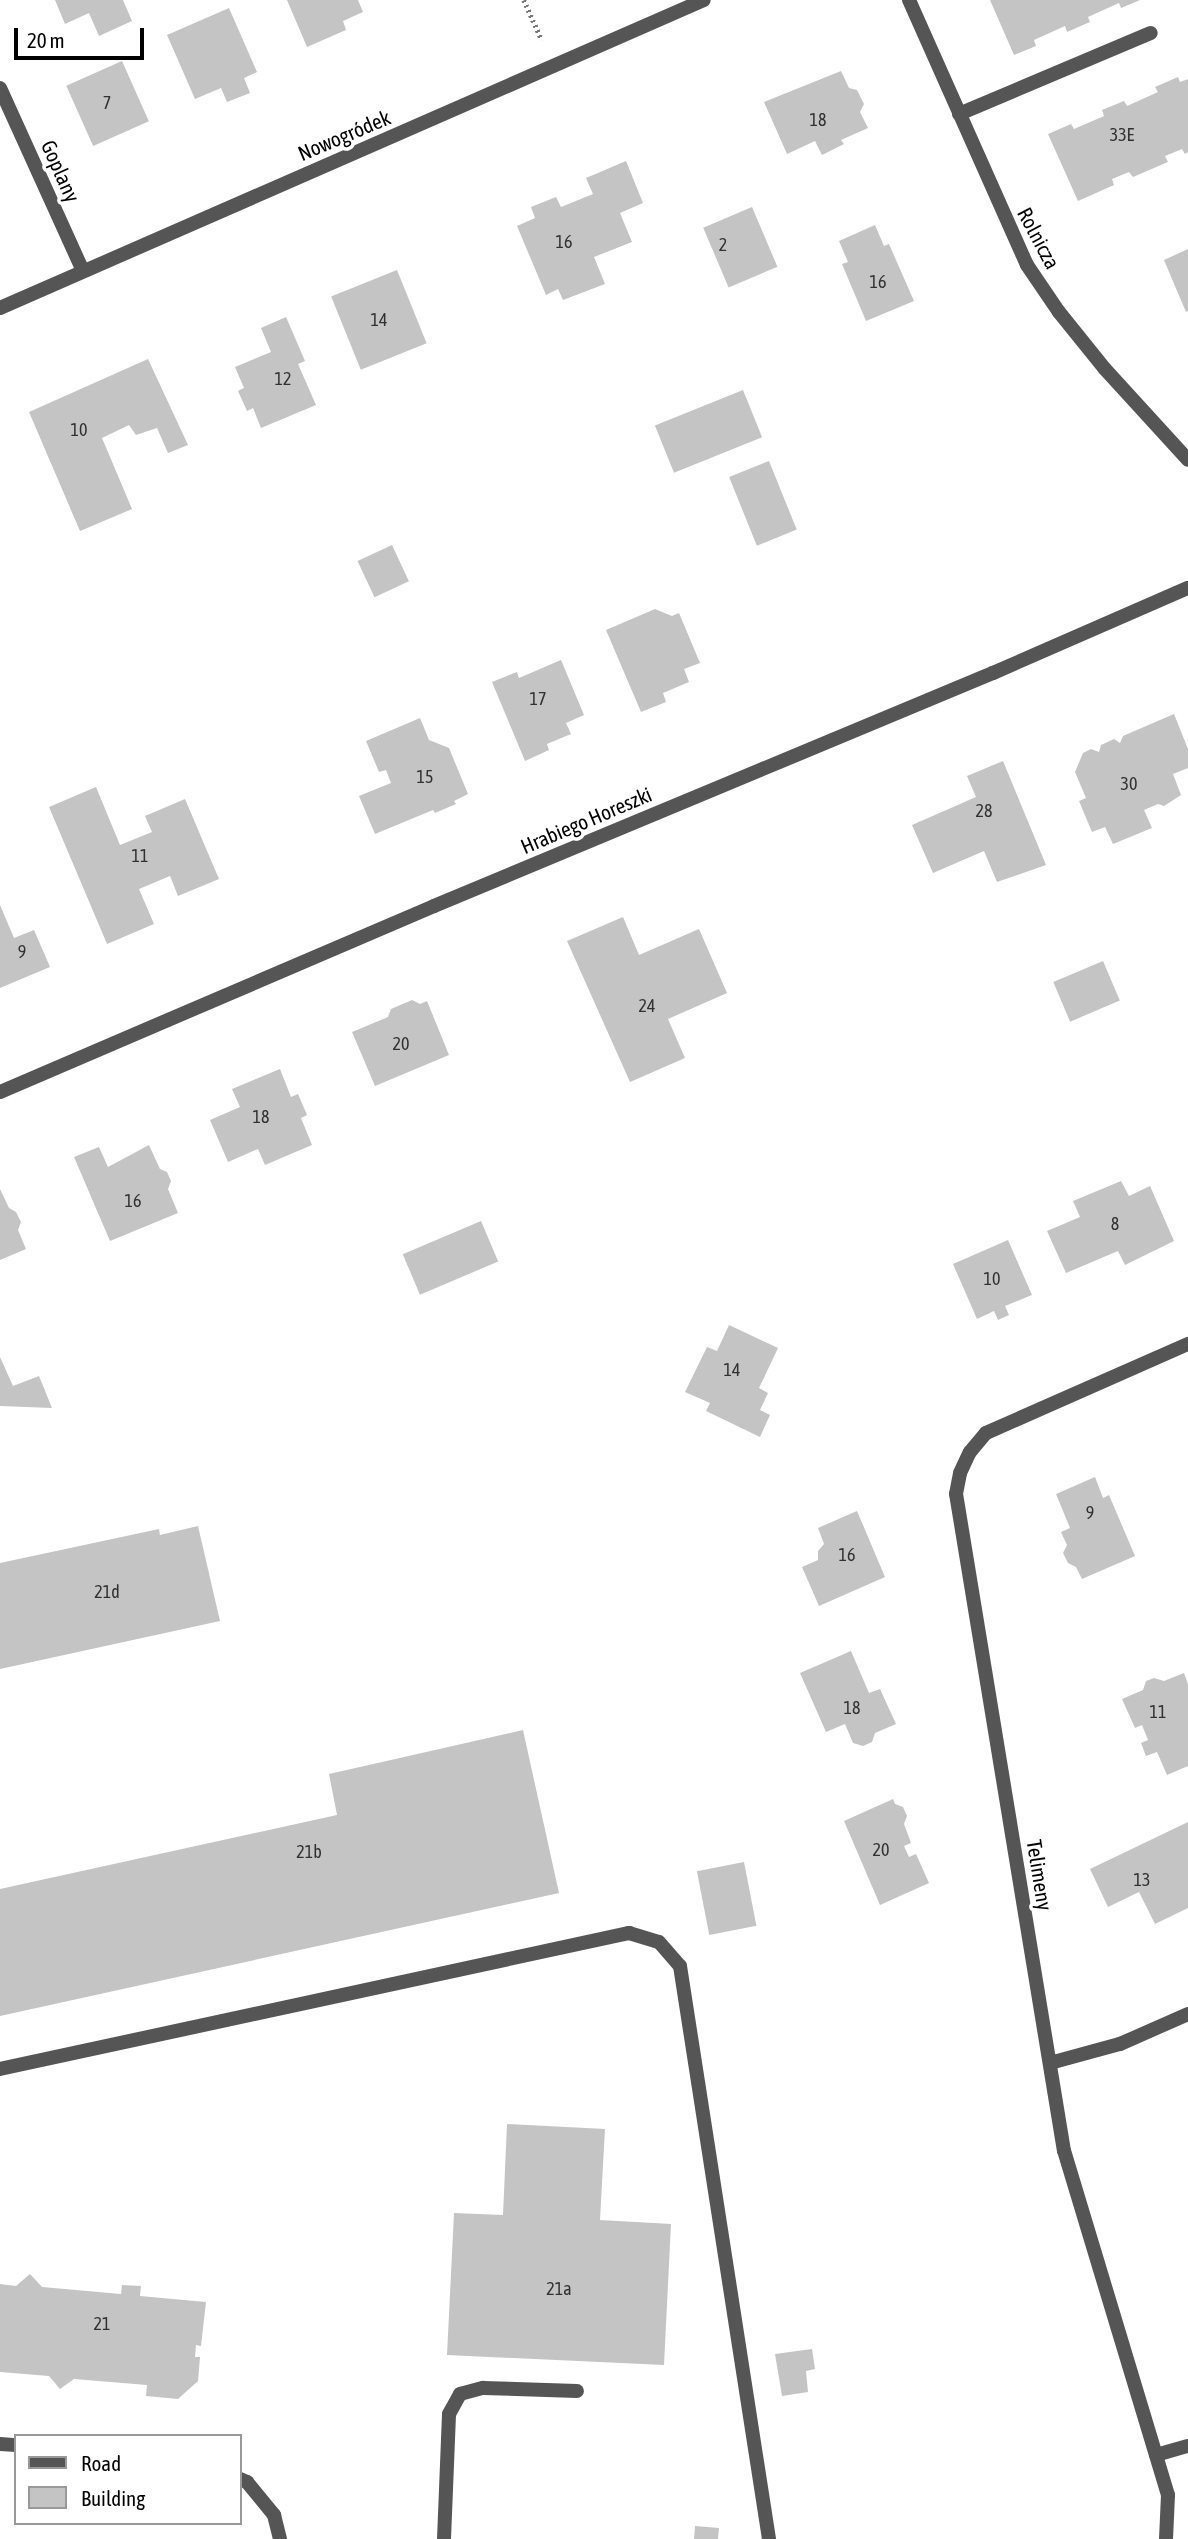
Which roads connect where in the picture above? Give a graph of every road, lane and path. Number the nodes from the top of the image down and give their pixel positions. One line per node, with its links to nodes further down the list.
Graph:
1 (524, 0): 5 (path)
2 (704, 0): 5 (street, Nowogródek)
3 (909, 0): 7 (street, Rolnicza)
4 (1151, 33): 7 (street)
5 (554, 66): 8 (street, Nowogródek)
6 (0, 88): 8 (street, Goplany)
7 (958, 114): 10 (street, Rolnicza)
8 (83, 271): 9 (street, Nowogródek)
9 (0, 308)
10 (1188, 460)
11 (1188, 588): 12 (street, Hrabiego Horeszki)
12 (0, 1092)
13 (1188, 1344): 15 (street, Telimeny)
14 (1188, 2014): 15 (street)
15 (1050, 2063): 19 (street, Telimeny)
16 (0, 2069): 23 (street)
17 (577, 2390): 22 (street)
18 (1188, 2446): 19 (street)
19 (1156, 2455): 24 (street, Telimeny)
20 (242, 2480): 21 (street)
21 (280, 2539)
22 (444, 2539)
23 (769, 2539)
24 (1166, 2539)

